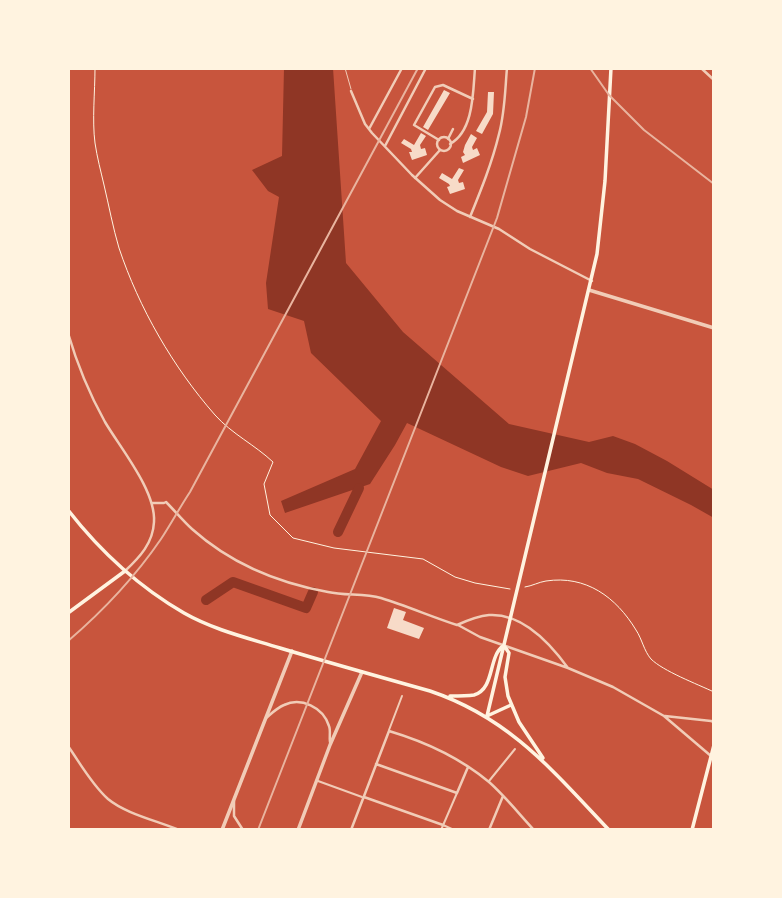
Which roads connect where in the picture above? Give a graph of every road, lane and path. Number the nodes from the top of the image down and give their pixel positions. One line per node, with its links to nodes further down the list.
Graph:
1 (95, 68): 29 (path)
2 (345, 68): 10 (lane)
3 (402, 68): 12 (street)
4 (426, 68): 17 (street)
5 (475, 68): 11 (street)
6 (507, 68): 20 (street)
7 (611, 68): 21 (main road)
8 (701, 68): 9 (street)
9 (714, 80)
10 (351, 91): 12 (street)
11 (473, 99): 15 (street); 16 (street)
12 (369, 129): 17 (street)
13 (453, 129): 14 (street)
14 (448, 139): 15 (street); 16 (street)
15 (439, 140): 18 (street)
16 (450, 144): 18 (street)
17 (385, 146): 19 (street)
18 (440, 150): 19 (street)
19 (415, 178): 20 (street)
20 (470, 217): 21 (street)
21 (592, 281): 22 (main road)
22 (589, 293): 23 (street); 32 (main road)
23 (714, 328)
24 (68, 333): 25 (street)
25 (152, 503): 27 (street); 31 (street)
26 (68, 510): 27 (main road)
27 (125, 571): 30 (main road); 33 (main road)
28 (522, 587): 36 (path)
29 (511, 589)
30 (68, 613)
31 (457, 625): 32 (street); 34 (street)
32 (504, 645): 34 (street); 38 (main road); 39 (main road); 40 (main road)
33 (292, 651): 35 (main road); 42 (street)
34 (568, 668): 41 (street)
35 (362, 671): 38 (main road); 45 (street)
36 (714, 692)
37 (402, 696): 44 (street)
38 (448, 696): 40 (main road)
39 (511, 704): 40 (main road); 50 (main road)
40 (488, 716): 50 (main road)
41 (664, 716): 43 (street); 49 (street)
42 (265, 720): 45 (street); 58 (street)
43 (714, 722)
44 (389, 731): 51 (street); 52 (street)
45 (330, 745): 53 (street)
46 (714, 745): 49 (main road)
47 (68, 746): 62 (street)
48 (515, 749): 54 (street)
49 (712, 757): 69 (main road)
50 (545, 762): 68 (main road)
51 (376, 764): 55 (street); 57 (street)
52 (468, 766): 54 (street); 55 (street)
53 (317, 780): 57 (street); 60 (street)
54 (488, 782): 56 (street)
55 (457, 793): 59 (street)
56 (503, 796): 66 (street); 67 (street)
57 (364, 797): 59 (street); 61 (street)
58 (234, 801): 63 (street); 64 (street)
59 (442, 827): 65 (street)
60 (296, 829)
61 (352, 829)
62 (180, 830)
63 (222, 830)
64 (243, 830)
65 (454, 830)
66 (489, 830)
67 (534, 830)
68 (609, 830)
69 (692, 830)

